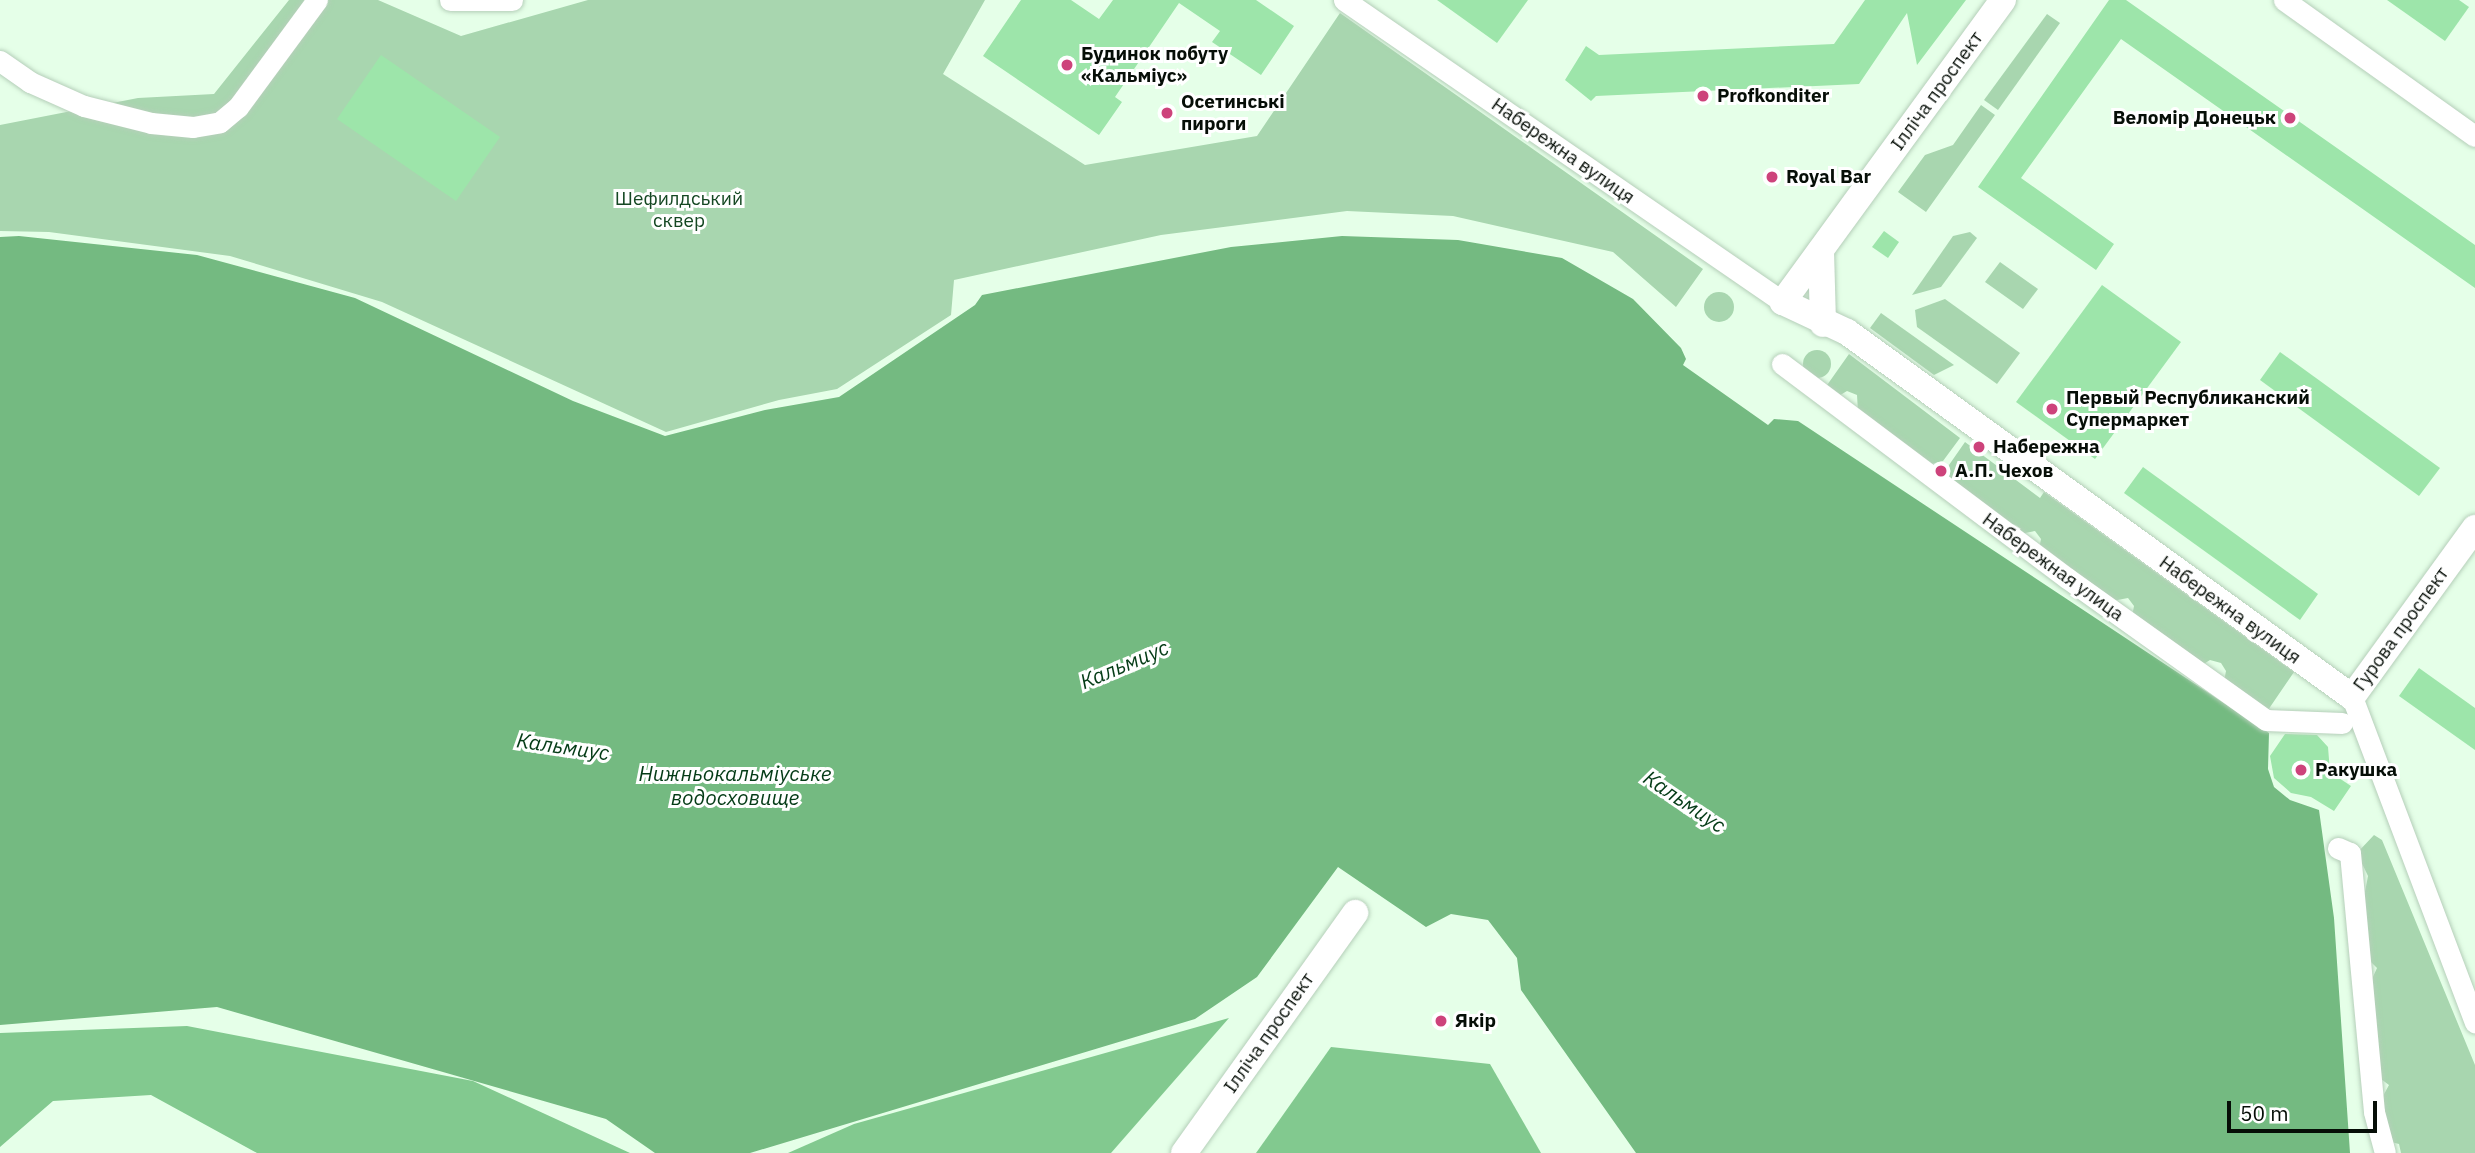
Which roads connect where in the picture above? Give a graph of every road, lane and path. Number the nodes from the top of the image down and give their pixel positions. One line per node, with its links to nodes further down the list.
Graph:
1 (317, 0): 7 (street)
2 (450, 0): 3 (street)
3 (512, 0)
4 (1344, 0): 10 (street, Набережна вулиця)
5 (2003, 0): 9 (main road, Ілліча проспект)
6 (2284, 0): 8 (street)
7 (0, 61)
8 (2475, 136)
9 (1821, 251): 10 (main road, Ілліча проспект); 11 (main road)
10 (1783, 302): 11 (main road)
11 (1823, 324): 14 (main road, Набережна вулиця)
12 (1782, 363): 15 (street, Набережная улица)
13 (2475, 528): 14 (main road, Гурова проспект)
14 (2352, 697): 18 (street)
15 (2342, 723)
16 (2337, 848): 20 (street)
17 (1355, 913): 19 (main road, Ілліча проспект)
18 (2475, 1023)
19 (1184, 1153)
20 (2385, 1153)

